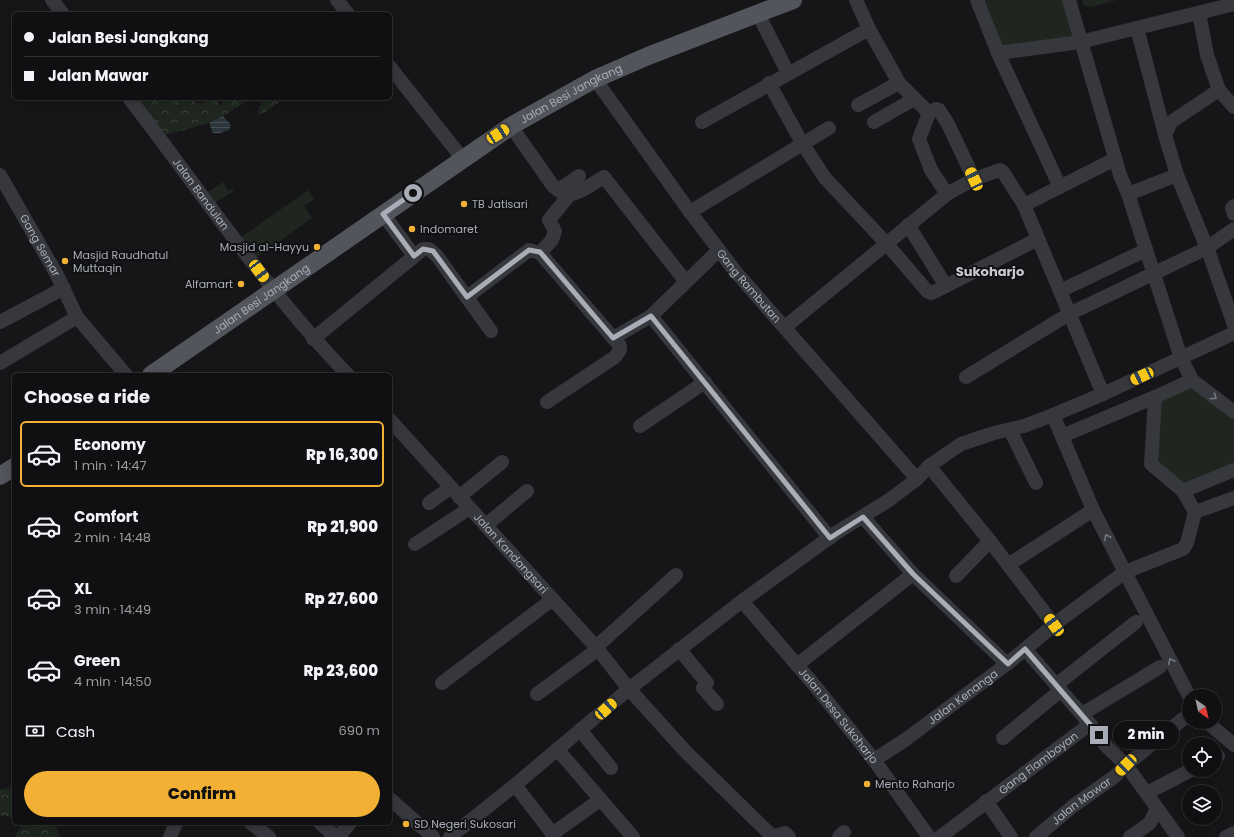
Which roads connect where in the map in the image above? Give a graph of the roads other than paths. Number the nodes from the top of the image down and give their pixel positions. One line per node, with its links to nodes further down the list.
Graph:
1 (52, 0): 8 (street)
2 (337, 0): 9 (street)
3 (793, 0): 11 (main road, Jalan Besi Jangkang)
4 (856, 0): 13 (street)
5 (977, 0): 15 (street)
6 (1069, 0): 14 (street)
7 (1234, 4): 10 (street)
8 (61, 12)
9 (346, 12)
10 (1199, 13): 12 (street); 21 (street)
11 (758, 14): 17 (street); 18 (main road, Jalan Besi Jangkang)
12 (1137, 28): 14 (street); 31 (street)
13 (869, 29): 17 (street); 20 (street)
14 (1080, 42): 15 (street); 34 (street)
15 (998, 53): 39 (street)
16 (392, 70): 33 (street)
17 (788, 73): 19 (street)
18 (596, 79): 29 (main road, Jalan Besi Jangkang); 45 (street, Gang Rambutan)
19 (769, 83): 27 (street); 32 (street)
20 (899, 83): 22 (street); 24 (street)
21 (1219, 90): 25 (street); 31 (street)
22 (914, 99): 26 (street); 28 (street)
23 (131, 100): 61 (street, Jalan Bandulan)
24 (858, 105)
25 (1234, 107)
26 (929, 113): 38 (street); 41 (street)
27 (702, 122)
28 (874, 122)
29 (511, 126): 33 (main road, Jalan Besi Jangkang); 40 (street)
30 (829, 128): 32 (street)
31 (1165, 135): 36 (street)
32 (802, 143): 45 (street); 51 (street)
33 (462, 158): 46 (main road, Jalan Besi Jangkang)
34 (1116, 159): 39 (street); 42 (street)
35 (0, 175): 60 (street, Gang Semar)
36 (1177, 175): 42 (street); 52 (street)
37 (579, 176): 40 (street)
38 (974, 179): 41 (street); 43 (street)
39 (1060, 187): 43 (street)
40 (564, 192): 55 (street); 58 (street)
41 (947, 194): 48 (street)
42 (1128, 194): 54 (street)
43 (1024, 205): 50 (street)
44 (1234, 206): 47 (street)
45 (690, 212): 53 (street, Gang Rambutan)
46 (383, 214): 56 (street); 61 (main road, Jalan Besi Jangkang)
47 (1234, 214)
48 (908, 225): 51 (street); 59 (street)
49 (1234, 229): 52 (street)
50 (1038, 239): 59 (street); 62 (street)
51 (886, 243): 59 (street); 69 (street)
52 (1208, 248): 57 (street); 68 (street)
53 (719, 250): 58 (street); 69 (street, Gang Rambutan)
54 (1146, 250): 57 (street); 62 (street)
55 (540, 252): 63 (street); 72 (street)
56 (414, 256): 63 (street); 73 (street)
57 (1153, 273): 64 (street); 74 (street)
58 (686, 282): 65 (street)
59 (946, 286)
60 (64, 288): 66 (street, Gang Semar); 67 (street)
61 (274, 290): 73 (street); 77 (main road, Jalan Besi Jangkang)
62 (1060, 291): 64 (street)
63 (467, 297): 70 (street)
64 (1069, 314): 79 (street); 82 (street)
65 (651, 316): 72 (street); 81 (street)
66 (77, 317): 75 (street); 76 (street, Gang Semar)
67 (0, 322)
68 (1234, 325)
69 (785, 327): 94 (street, Gang Rambutan)
70 (491, 331)
71 (1234, 333): 74 (street)
72 (613, 338): 84 (street)
73 (313, 339): 78 (street)
74 (1181, 358): 80 (street); 82 (street)
75 (0, 363)
76 (124, 373)
77 (154, 373)
78 (346, 373)
79 (966, 377)
80 (1192, 380): 83 (street); 85 (street, one-way to 85)
81 (705, 382): 88 (street); 107 (street)
82 (1104, 394): 86 (street)
83 (1155, 397): 90 (street); 97 (street)
84 (547, 402)
85 (1234, 412)
86 (1053, 415): 89 (street); 90 (street)
87 (392, 422): 99 (street, Jalan Kandangsari)
88 (640, 426)
89 (1010, 430): 92 (street); 95 (street)
90 (1062, 436): 103 (street)
91 (502, 462): 99 (street)
92 (929, 466): 94 (street); 108 (street)
93 (1234, 470): 97 (street)
94 (917, 479): 105 (street)
95 (1036, 483)
96 (527, 491): 106 (street)
97 (1183, 491): 104 (street)
98 (1234, 491): 100 (street)
99 (455, 492): 101 (street); 102 (street, Jalan Kandangsari)
100 (1234, 498): 104 (street)
101 (429, 503)
102 (470, 508): 106 (street, Jalan Kandangsari); 109 (street)
103 (1093, 510): 110 (street); 111 (street, one-way to 103)
104 (1195, 512): 111 (street, Jalan Kenanga)
105 (863, 517): 107 (street); 112 (street)
106 (486, 525): 115 (street, Jalan Kandangsari)
107 (830, 538): 116 (street)
108 (990, 541): 110 (street); 114 (street)
109 (415, 544)
110 (1008, 565): 118 (street)
111 (1125, 572): 118 (street, Jalan Kenanga); 128 (street, one-way to 111)
112 (913, 574): 122 (street); 123 (street)
113 (676, 575): 119 (street)
114 (956, 576)
115 (552, 599): 119 (street, Jalan Kandangsari); 125 (street)
116 (742, 601): 121 (street); 123 (street, Jalan Desa Sukoharjo)
117 (1136, 622): 126 (street)
118 (1054, 625): 120 (street, Jalan Kenanga)
119 (596, 648): 127 (street, Jalan Kandangsari); 129 (street)
120 (1025, 649): 122 (street, Jalan Kenanga); 126 (street)
121 (679, 650): 127 (street); 130 (street)
122 (1008, 664): 138 (street, Jalan Kenanga)
123 (797, 665): 138 (street, Jalan Desa Sukoharjo)
124 (1160, 667): 131 (street, Gang Flamboyan)
125 (442, 683)
126 (1058, 687): 131 (street); 135 (street)
127 (629, 689): 134 (street); 155 (street, Jalan Kandangsari)
128 (1185, 689)
129 (537, 694)
130 (716, 704)
131 (1086, 719): 139 (street); 146 (street, Gang Flamboyan)
132 (1182, 720): 139 (street, Jalan Mawar)
133 (1215, 729): 136 (street)
134 (580, 730): 137 (street); 140 (street)
135 (1003, 738)
136 (1234, 745)
137 (557, 749): 142 (street); 144 (street)
138 (874, 760): 163 (street, Jalan Desa Sukoharjo)
139 (1126, 765): 143 (street); 166 (street, Jalan Mawar)
140 (611, 768)
141 (1182, 775): 143 (street)
142 (515, 785): 154 (street); 160 (street)
143 (1147, 793): 147 (street)
144 (600, 800): 154 (street); 161 (street)
145 (392, 801): 159 (street)
146 (986, 801): 164 (street, Gang Flamboyan); 165 (street)
147 (1157, 808): 153 (street); 167 (street)
148 (175, 825): 156 (street)
149 (254, 825): 157 (street)
150 (322, 825): 158 (street)
151 (348, 825): 158 (street)
152 (1234, 833): 168 (street)
153 (1173, 835)
154 (554, 836)
155 (771, 836): 162 (street)
156 (170, 837)
157 (269, 837)
158 (337, 837)
159 (433, 837)
160 (450, 837)
161 (633, 837)
162 (789, 837)
163 (928, 837)
164 (940, 837)
165 (1011, 837)
166 (1036, 837)
167 (1130, 837)
168 (1226, 837)

